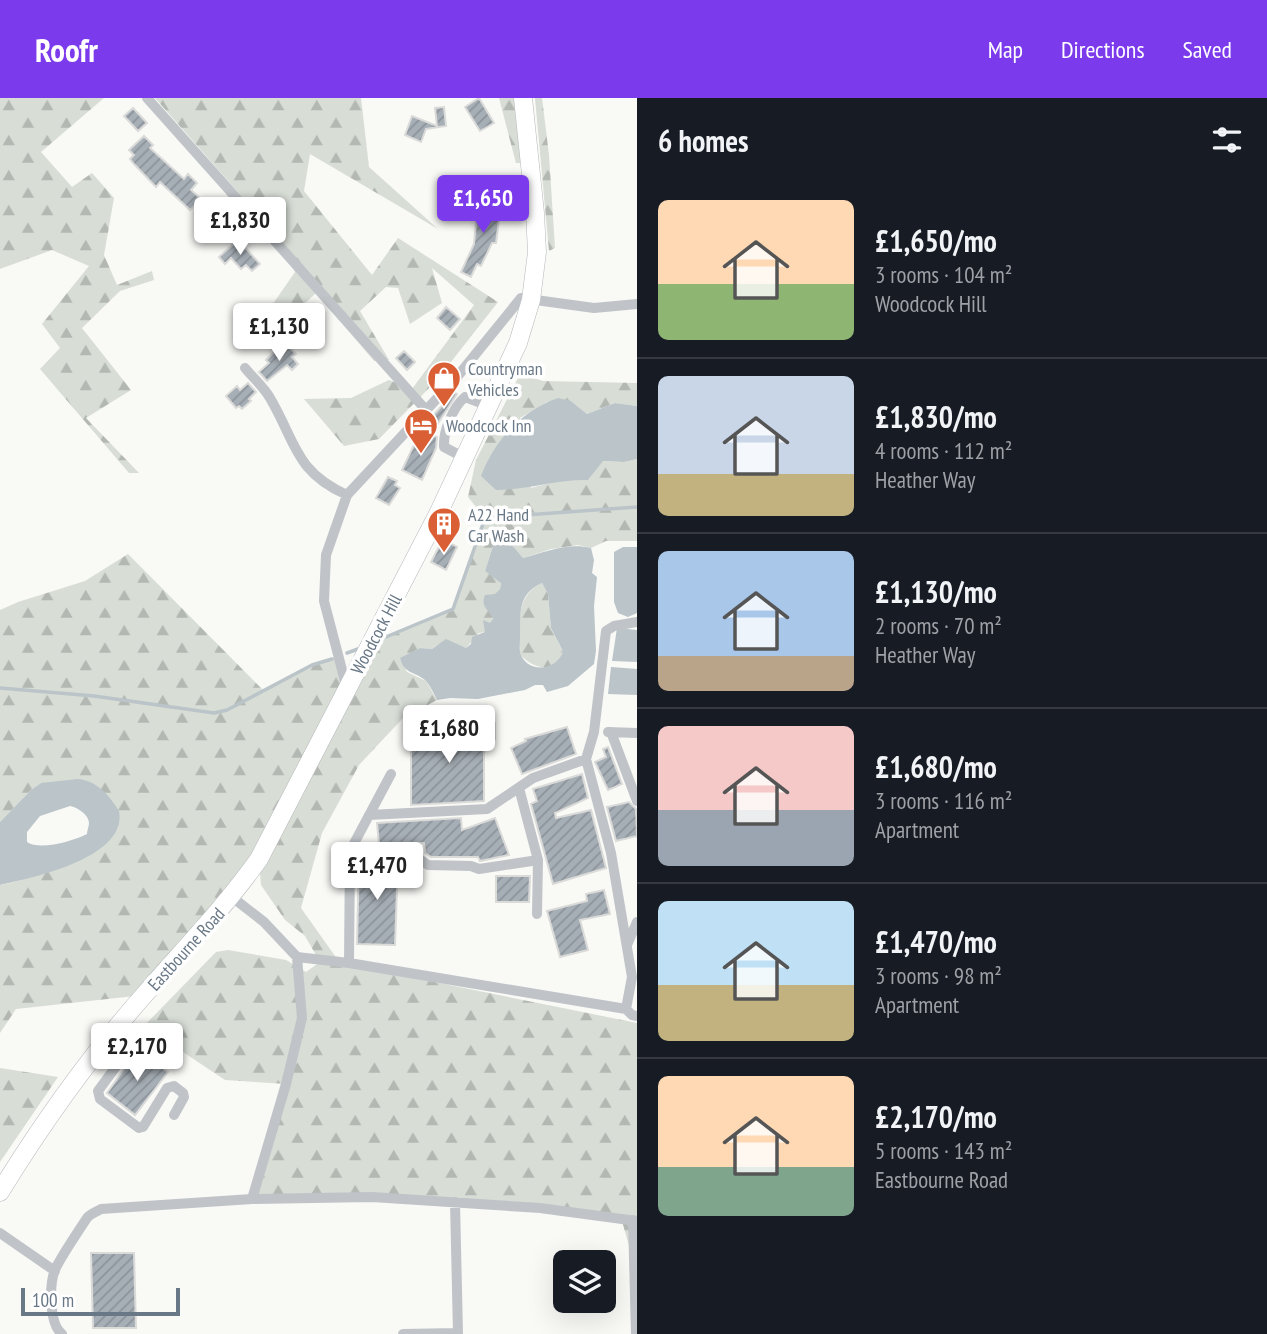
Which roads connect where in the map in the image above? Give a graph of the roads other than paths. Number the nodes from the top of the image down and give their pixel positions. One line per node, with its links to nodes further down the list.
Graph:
1 (147, 98): 7 (street)
2 (523, 98): 3 (highway, Woodcock Hill)
3 (531, 300): 4 (street); 6 (highway, Woodcock Hill); 7 (street, Woodcock Hill)
4 (637, 304)
5 (245, 369): 9 (street)
6 (489, 406): 8 (highway, Woodcock Hill); 8 (street)
7 (426, 410): 9 (street, Woodcock Hill)
8 (465, 458): 11 (highway, Woodcock Hill)
9 (347, 495): 11 (street, Woodcock Hill)
10 (637, 622): 12 (street)
11 (346, 689): 22 (highway, Eastbourne Road)
12 (594, 732): 13 (street); 15 (street)
13 (611, 732): 14 (street); 18 (street)
14 (637, 733)
15 (586, 759): 17 (street); 25 (street)
16 (391, 774): 19 (street)
17 (519, 788): 19 (street); 21 (street)
18 (637, 801)
19 (369, 815): 20 (street)
20 (350, 851): 21 (street); 27 (street)
21 (538, 860): 23 (street)
22 (232, 897): 26 (street); 30 (highway, Eastbourne Road)
23 (537, 914)
24 (637, 922): 25 (street)
25 (626, 946): 28 (street)
26 (297, 957): 27 (street); 33 (street)
27 (349, 963): 28 (street)
28 (626, 1009): 29 (street)
29 (637, 1016)
30 (109, 1037): 31 (street); 32 (highway, Eastbourne Road)
31 (174, 1115)
32 (0, 1192)
33 (252, 1199): 34 (street); 37 (street)
34 (455, 1202): 35 (street); 40 (street)
35 (635, 1220): 41 (street)
36 (0, 1233): 37 (street)
37 (55, 1271): 38 (street)
38 (62, 1334)
39 (403, 1334): 40 (street)
40 (458, 1334)
41 (636, 1334)

